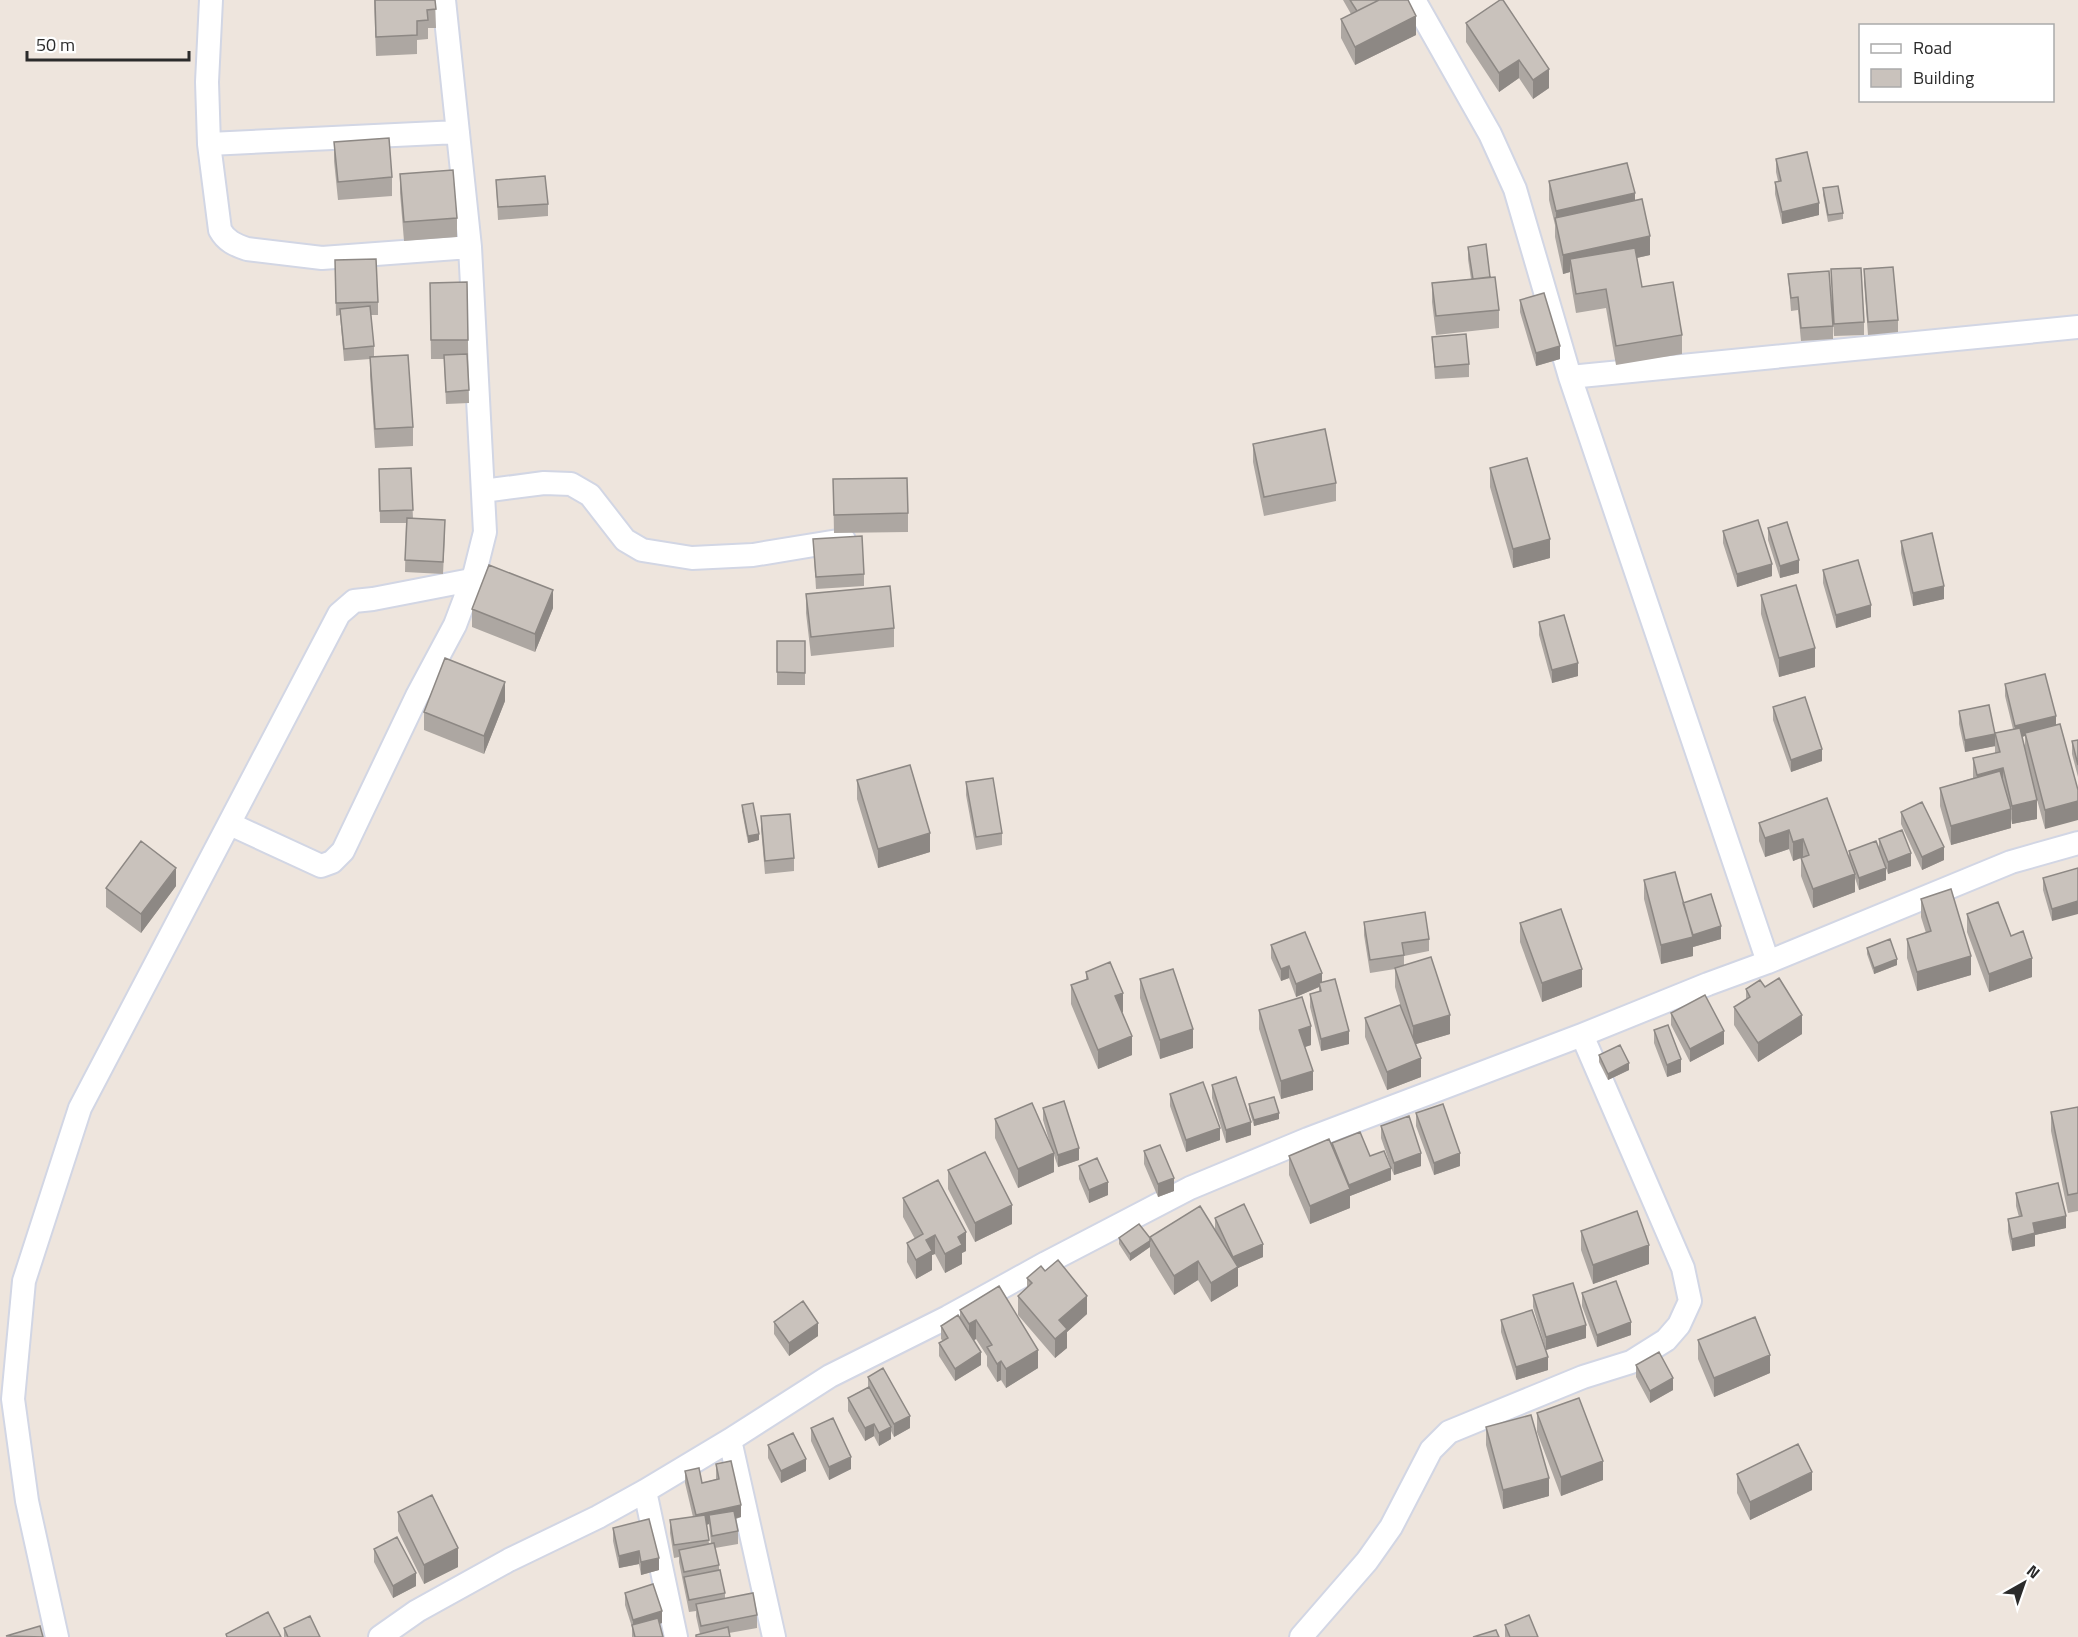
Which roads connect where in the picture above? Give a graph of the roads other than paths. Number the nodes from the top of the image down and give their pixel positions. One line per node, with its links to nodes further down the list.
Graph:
1 (211, 0): 5 (street)
2 (444, 0): 4 (street)
3 (1414, 0): 8 (street)
4 (458, 132): 5 (street); 6 (street)
5 (208, 144): 6 (street)
6 (470, 247): 9 (street)
7 (2078, 327): 8 (street)
8 (1570, 377): 14 (street)
9 (483, 491): 10 (street); 11 (street)
10 (854, 539)
11 (471, 580): 12 (street); 12 (street)
12 (230, 824): 18 (street)
13 (2078, 843): 14 (street)
14 (1768, 962): 15 (street)
15 (1582, 1035): 16 (street); 22 (street)
16 (730, 1440): 17 (street); 21 (street)
17 (645, 1491): 19 (street); 20 (street)
18 (57, 1637)
19 (380, 1637)
20 (676, 1637)
21 (774, 1637)
22 (1301, 1637)

